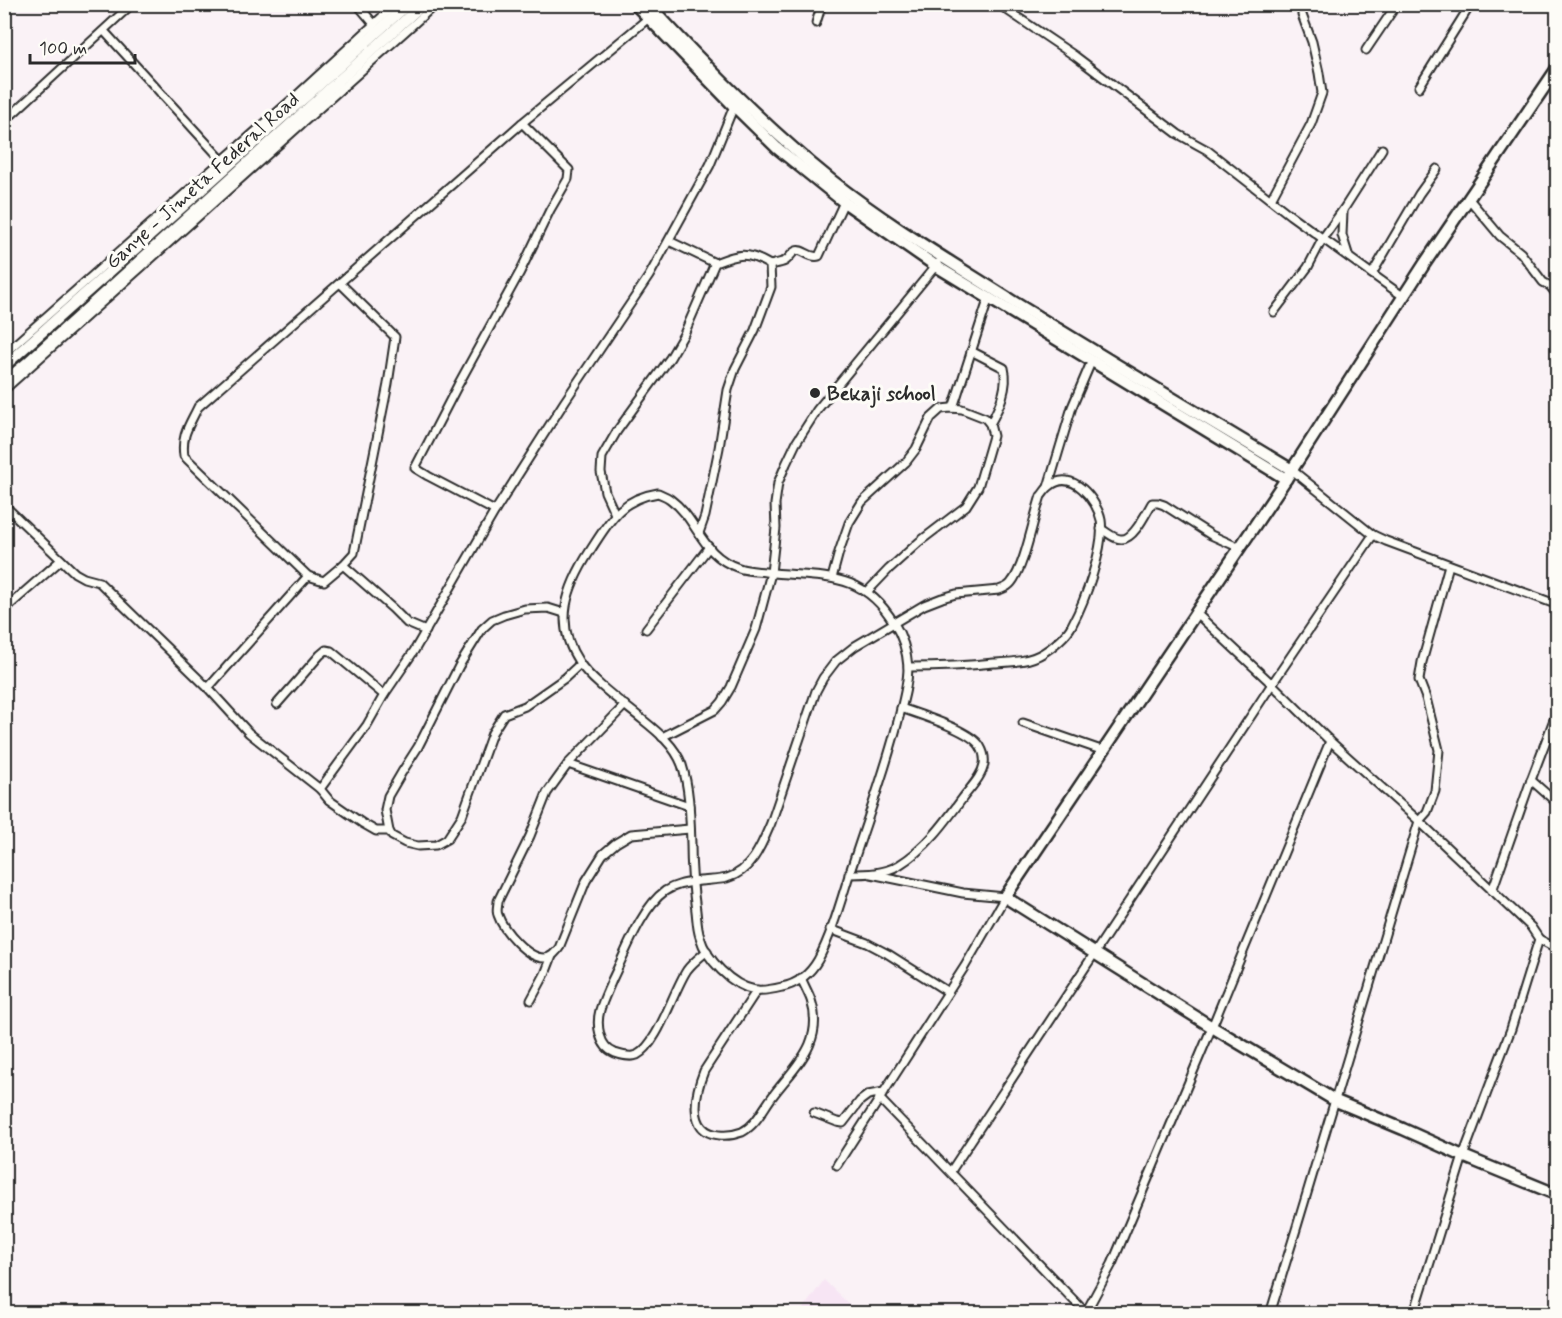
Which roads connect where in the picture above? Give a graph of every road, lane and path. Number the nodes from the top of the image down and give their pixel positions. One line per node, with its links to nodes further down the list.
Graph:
1 (132, 4): 16 (street)
2 (357, 4): 15 (street)
3 (396, 4): 15 (street)
4 (408, 4): 45 (main road, Ganye - Jimeta Federal Road)
5 (423, 4): 46 (main road, Ganye - Jimeta Federal Road)
6 (436, 4): 48 (street)
7 (635, 4): 13 (main road)
8 (822, 4): 14 (street)
9 (998, 4): 26 (street)
10 (1302, 4): 26 (street)
11 (1397, 4): 17 (street)
12 (1471, 4): 19 (street)
13 (650, 12): 20 (main road); 22 (street); 33 (main road)
14 (816, 23)
15 (374, 24): 24 (street)
16 (104, 31): 21 (street); 24 (street)
17 (1366, 50)
18 (1557, 67): 27 (main road)
19 (1419, 87)
20 (734, 106): 28 (main road); 31 (street)
21 (7, 119)
22 (522, 123): 37 (street); 57 (street)
23 (1382, 149): 29 (street)
24 (222, 160): 43 (street)
25 (1437, 169): 36 (street)
26 (1271, 199): 30 (street)
27 (1469, 199): 38 (street); 40 (main road)
28 (844, 202): 33 (main road); 35 (street)
29 (1343, 211): 30 (street); 32 (street)
30 (1323, 238): 32 (street); 41 (street)
31 (669, 241): 34 (street); 57 (street)
32 (1349, 257): 36 (street)
33 (940, 261): 39 (main road); 47 (main road); 67 (street)
34 (715, 263): 35 (street); 58 (street)
35 (770, 265): 60 (street)
36 (1372, 274): 40 (street)
37 (340, 284): 65 (street); 68 (street)
38 (1557, 296)
39 (989, 297): 42 (street); 44 (main road)
40 (1404, 297): 51 (main road)
41 (1274, 312)
42 (971, 351): 49 (street); 50 (street)
43 (4, 354)
44 (1092, 360): 47 (main road); 54 (street)
45 (4, 366)
46 (4, 382)
47 (1138, 383): 52 (main road)
48 (4, 390)
49 (953, 408): 50 (street); 69 (street)
50 (990, 424): 70 (street)
51 (1300, 457): 52 (main road); 53 (main road)
52 (1272, 464): 53 (main road); 55 (main road)
53 (1289, 474): 55 (main road); 61 (street)
54 (1048, 487): 59 (street); 75 (street)
55 (1275, 494): 63 (main road)
56 (4, 505): 64 (street)
57 (495, 511): 77 (street)
58 (615, 514): 60 (street); 74 (street)
59 (1101, 529): 63 (street); 79 (street)
60 (699, 533): 62 (street)
61 (1373, 535): 66 (street); 80 (street)
62 (709, 548): 67 (street); 76 (street)
63 (1240, 548): 73 (main road)
64 (61, 560): 72 (street); 81 (street)
65 (343, 565): 68 (street); 77 (street)
66 (1449, 565): 71 (street); 96 (street)
67 (771, 573): 69 (street); 88 (street)
68 (308, 576): 81 (street)
69 (832, 578): 70 (street)
70 (867, 592): 75 (street)
71 (1557, 605)
72 (4, 610)
73 (1195, 612): 80 (street); 90 (main road)
74 (564, 613): 78 (street); 98 (street)
75 (894, 623): 79 (street); 101 (street)
76 (646, 629)
77 (426, 630): 82 (street)
78 (580, 664): 84 (street); 98 (street)
79 (908, 667): 85 (street)
80 (1272, 684): 89 (street); 108 (street)
81 (208, 688): 93 (street)
82 (384, 696): 83 (street); 93 (street)
83 (277, 704)
84 (625, 705): 88 (street); 91 (street)
85 (901, 708): 99 (street); 100 (street)
86 (1557, 709): 92 (street)
87 (1023, 723): 90 (street)
88 (662, 737): 95 (street)
89 (1330, 741): 96 (street); 114 (street)
90 (1104, 751): 103 (main road)
91 (568, 764): 95 (street); 109 (street)
92 (1531, 780): 94 (street); 102 (street)
93 (320, 789): 98 (street)
94 (1557, 804)
95 (689, 807): 97 (street)
96 (1419, 821): 102 (street); 116 (street)
97 (690, 829): 101 (street); 109 (street)
98 (389, 831)
99 (849, 874): 100 (street); 104 (street)
100 (872, 874): 103 (street)
101 (693, 882): 107 (street); 107 (street)
102 (1492, 891): 105 (street)
103 (1005, 897): 108 (main road); 112 (street)
104 (830, 929): 110 (street); 112 (street)
105 (1539, 939): 106 (street); 118 (street)
106 (1557, 949)
107 (706, 951): 111 (street)
108 (1094, 953): 114 (main road); 120 (street)
109 (552, 956): 113 (street)
110 (801, 978): 111 (street); 111 (street)
111 (757, 990)
112 (948, 992): 115 (street)
113 (531, 1000)
114 (1212, 1027): 116 (main road); 122 (street)
115 (882, 1095): 117 (street); 119 (street); 120 (street)
116 (1336, 1101): 118 (main road); 123 (street)
117 (814, 1113)
118 (1463, 1156): 121 (main road); 124 (street)
119 (837, 1165)
120 (951, 1171): 122 (street)
121 (1557, 1195)
122 (1086, 1313)
123 (1270, 1314)
124 (1414, 1314)

